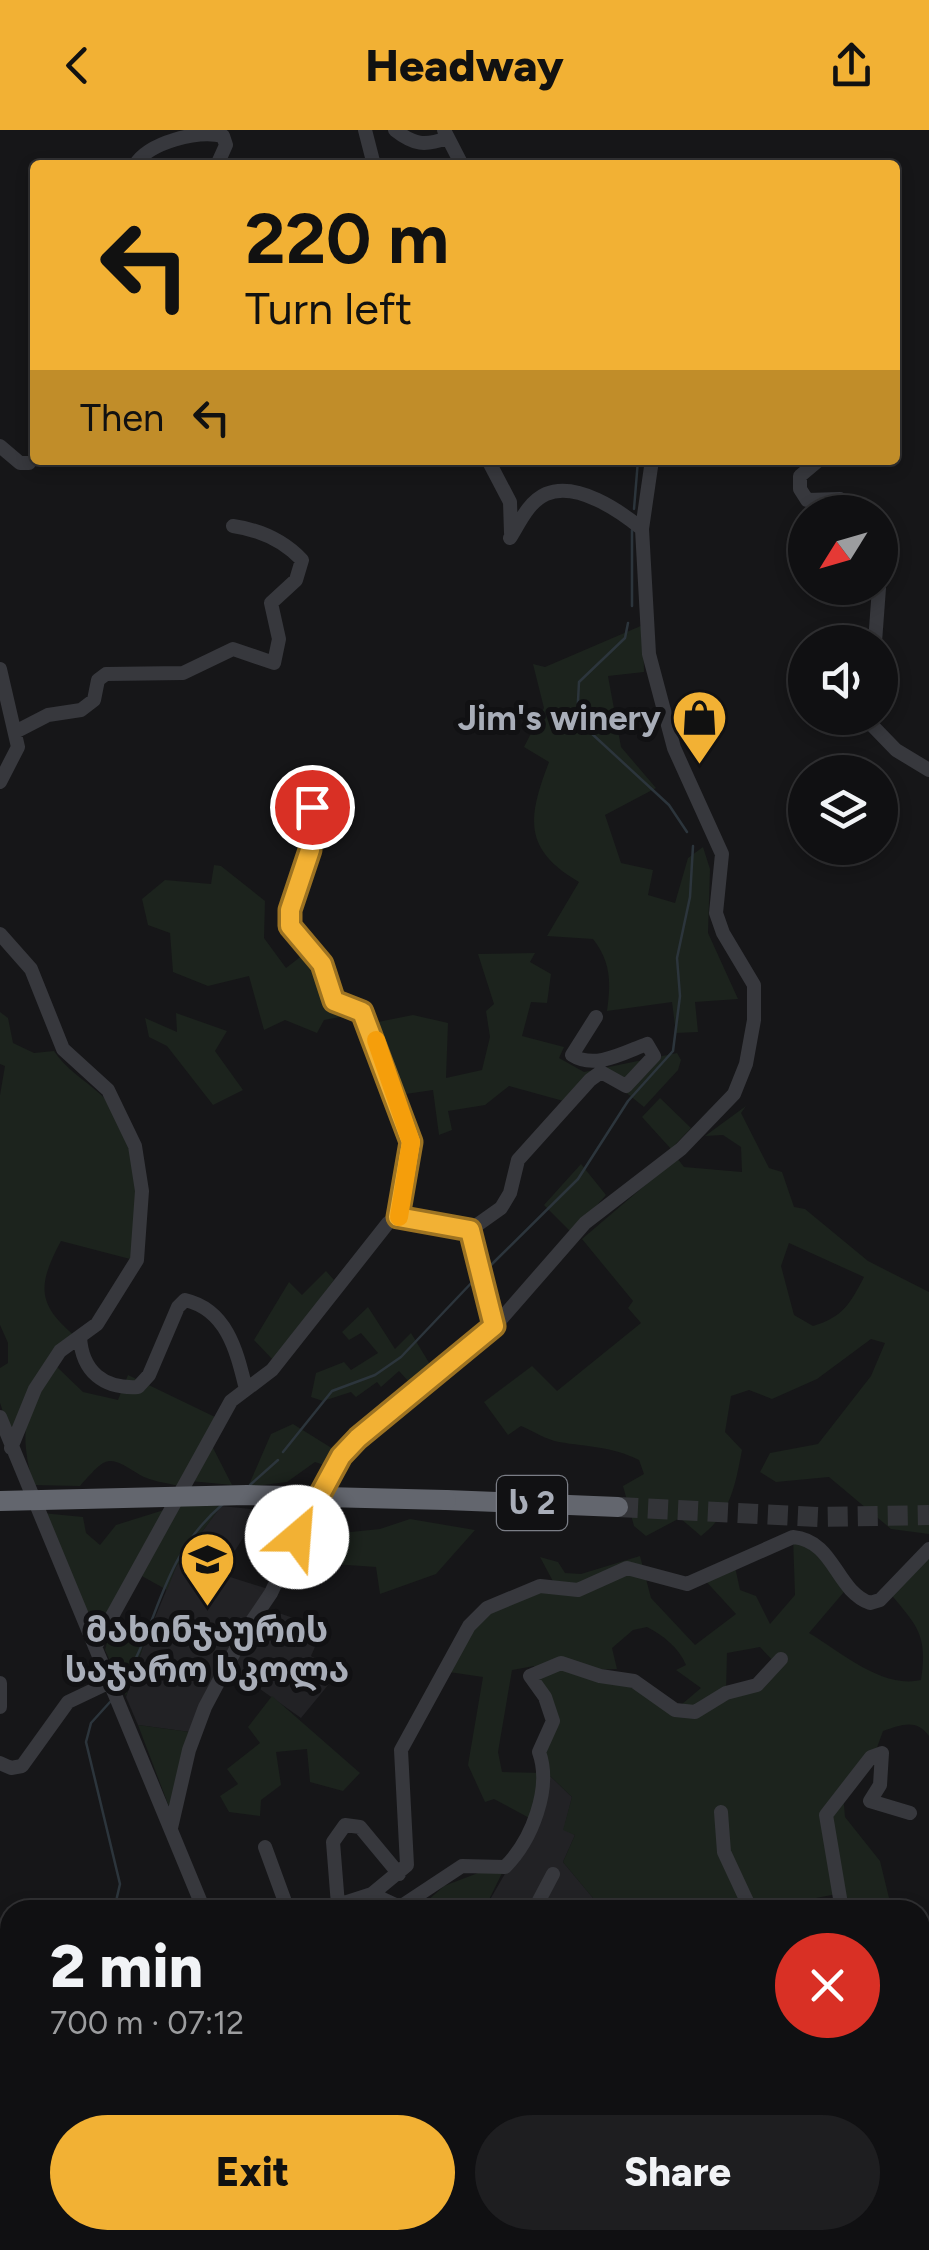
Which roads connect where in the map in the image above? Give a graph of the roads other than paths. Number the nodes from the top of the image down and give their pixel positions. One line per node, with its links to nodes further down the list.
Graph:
1 (365, 130): 6 (street)
2 (395, 130): 3 (street)
3 (446, 134): 7 (street)
4 (140, 160): 5 (street)
5 (219, 160)
6 (373, 160)
7 (459, 160)
8 (0, 446): 9 (street)
9 (29, 462)
10 (491, 465): 15 (street)
11 (651, 465): 15 (street)
12 (814, 465): 13 (street)
13 (804, 495)
14 (233, 526): 17 (street)
15 (642, 529): 26 (street)
16 (0, 669): 17 (street)
17 (17, 730): 20 (street)
18 (881, 735): 19 (street)
19 (929, 770)
20 (0, 782)
21 (312, 807): 24 (street)
22 (0, 934): 27 (street)
23 (596, 1017): 25 (street)
24 (398, 1217): 25 (street); 28 (street)
25 (470, 1230): 26 (street)
26 (494, 1326): 42 (street)
27 (80, 1337): 28 (street); 30 (street)
28 (246, 1389): 34 (street)
29 (0, 1417): 30 (street)
30 (12, 1448): 34 (street)
31 (0, 1501): 32 (highway, ს 2, bridge)
32 (618, 1507)
33 (929, 1549): 44 (street)
34 (95, 1648): 36 (street)
35 (781, 1660): 52 (street)
36 (110, 1682): 39 (street); 42 (street)
37 (0, 1683): 38 (street)
38 (0, 1707)
39 (0, 1763)
40 (720, 1812): 54 (street)
41 (910, 1813): 55 (street)
42 (170, 1828): 47 (street)
43 (265, 1847): 48 (street)
44 (398, 1874): 46 (street); 49 (street)
45 (554, 1874): 53 (street)
46 (372, 1894): 50 (street); 51 (street)
47 (200, 1900)
48 (284, 1900)
49 (336, 1900)
50 (355, 1900)
51 (385, 1900)
52 (409, 1900)
53 (540, 1900)
54 (747, 1900)
55 (840, 1900)

